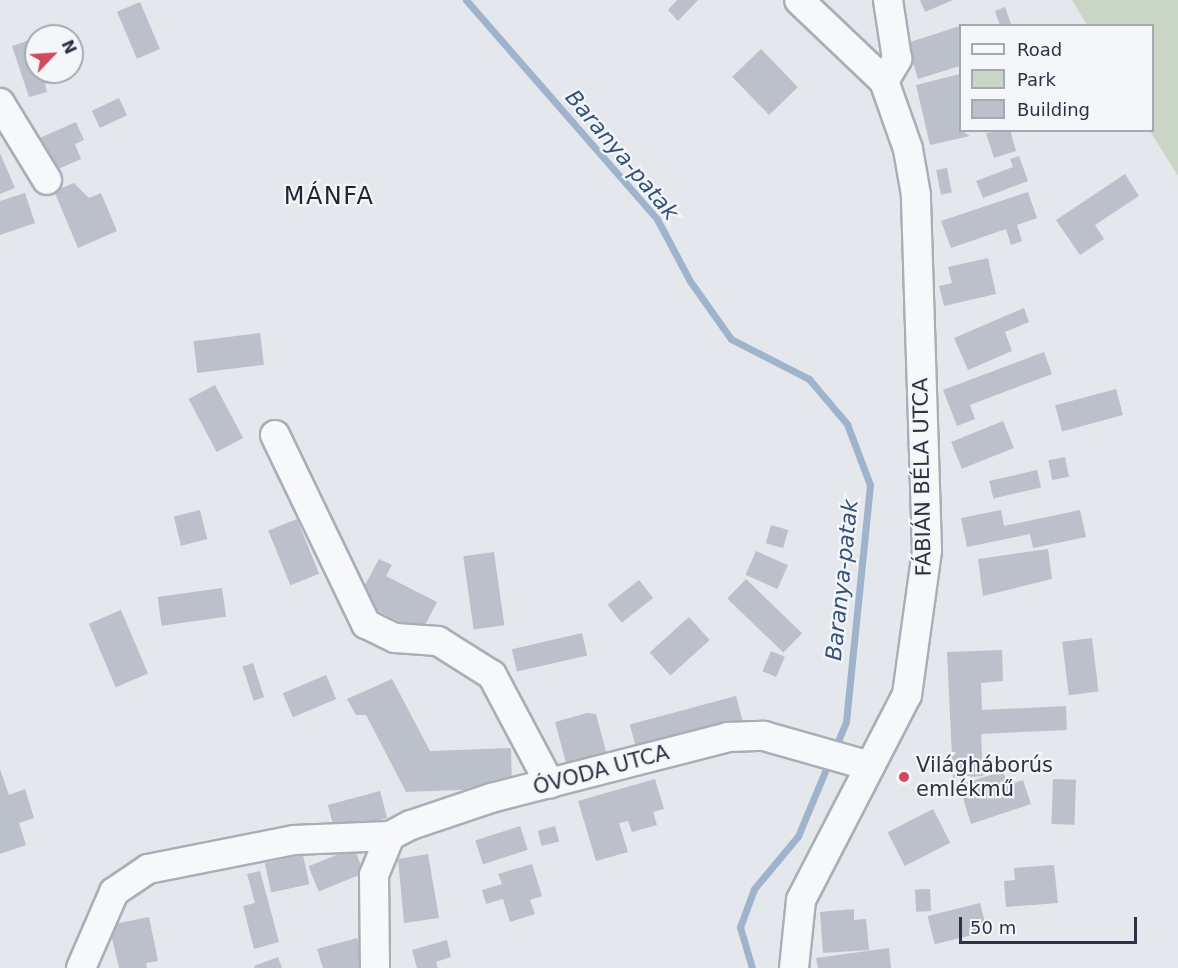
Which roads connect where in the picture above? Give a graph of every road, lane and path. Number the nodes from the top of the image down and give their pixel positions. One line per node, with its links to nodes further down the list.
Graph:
1 (799, 0): 3 (street, FÁBIÁN BÉLA UTCA)
2 (888, 0): 3 (street)
3 (884, 81): 7 (street, FÁBIÁN BÉLA UTCA)
4 (0, 103): 5 (street)
5 (47, 180)
6 (275, 435): 8 (street)
7 (860, 764): 8 (street, ÓVODA UTCA); 12 (street, FÁBIÁN BÉLA UTCA)
8 (550, 784): 9 (street, ÓVODA UTCA)
9 (390, 836): 10 (street, ÓVODA UTCA); 11 (street)
10 (81, 968)
11 (375, 968)
12 (794, 968)

